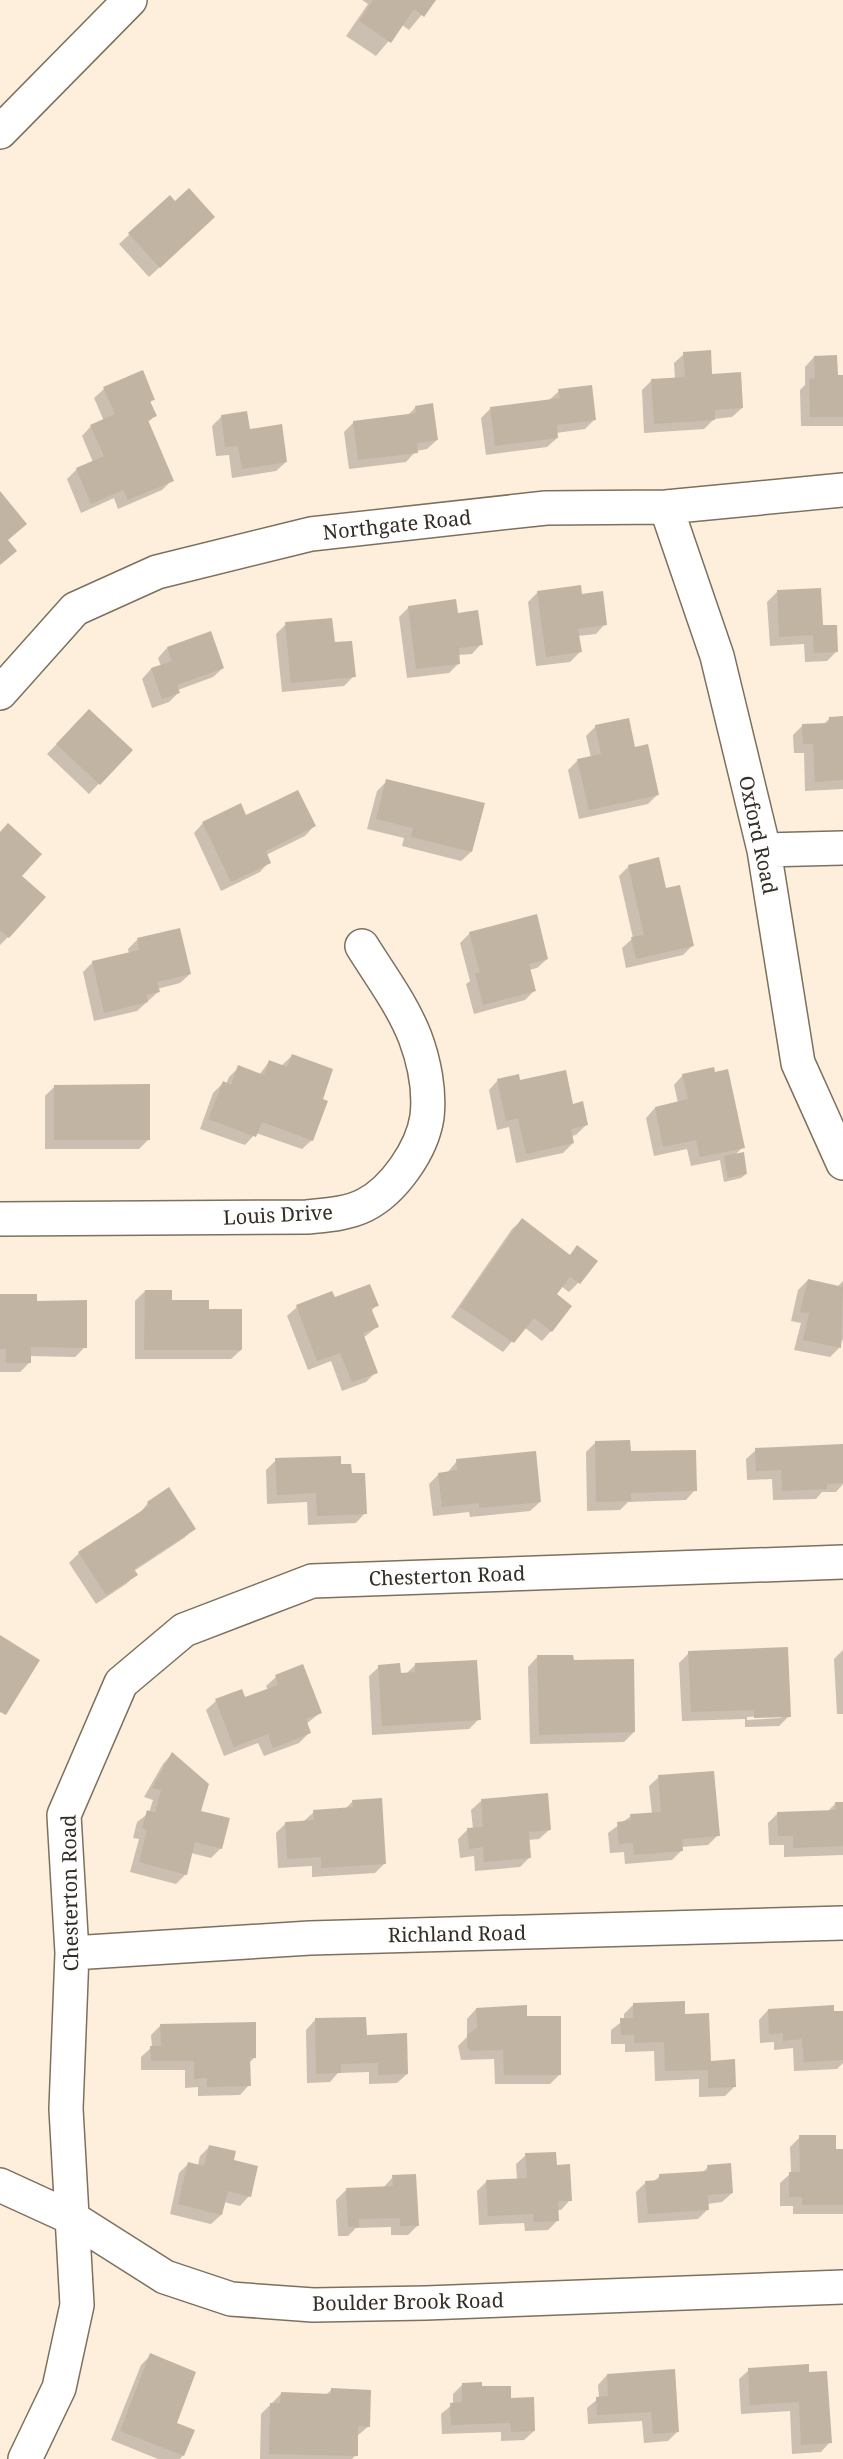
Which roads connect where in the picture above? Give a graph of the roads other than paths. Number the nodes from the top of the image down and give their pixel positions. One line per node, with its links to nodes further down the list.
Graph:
1 (130, 0): 2 (street)
2 (0, 132)
3 (843, 490): 4 (street, Northgate Road)
4 (666, 507): 5 (street, Northgate Road); 7 (street, Oxford Road)
5 (0, 693)
6 (843, 848): 7 (street)
7 (764, 850): 9 (street, Oxford Road)
8 (362, 946): 10 (street, Louis Drive)
9 (843, 1163)
10 (0, 1219)
11 (843, 1562): 13 (street, Chesterton Road)
12 (843, 1923): 13 (street, Richland Road)
13 (72, 1953): 15 (street, Chesterton Road)
14 (0, 2185): 15 (street, Boulder Brook Road)
15 (72, 2218): 16 (street, Boulder Brook Road); 17 (street, Chesterton Road)
16 (843, 2287)
17 (25, 2459)

